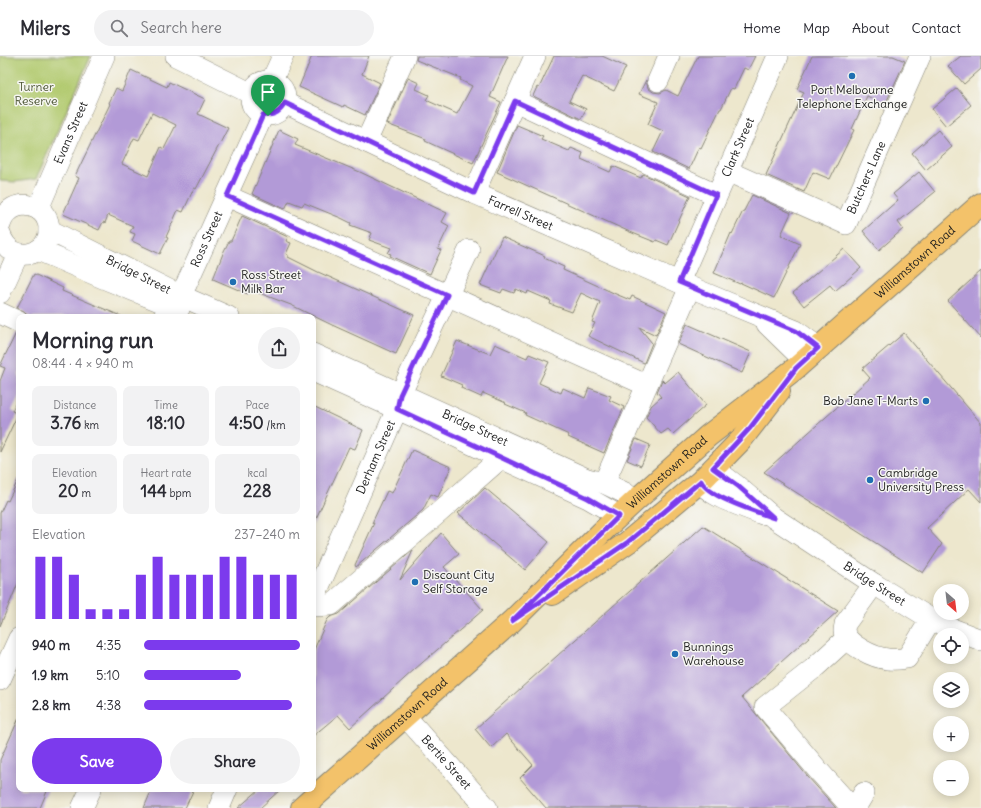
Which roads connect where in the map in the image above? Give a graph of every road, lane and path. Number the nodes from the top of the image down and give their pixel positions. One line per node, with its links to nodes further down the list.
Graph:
1 (104, 56): 22 (street, Evans Street)
2 (176, 56): 11 (street)
3 (283, 56): 10 (street)
4 (405, 56): 15 (street)
5 (535, 56): 12 (street)
6 (669, 56): 9 (street)
7 (778, 56): 16 (street, Clark Street)
8 (920, 56): 16 (street, Butchers Lane)
9 (658, 81)
10 (271, 82): 11 (street); 13 (street)
11 (252, 94): 14 (street)
12 (515, 101): 17 (street); 18 (street)
13 (285, 103): 14 (street); 15 (street, Farrell Street)
14 (263, 115): 19 (street, Ross Street)
15 (366, 142): 17 (street, Farrell Street)
16 (727, 171): 18 (street, Clark Street)
17 (474, 193): 27 (street, Farrell Street)
18 (716, 195): 27 (street, Clark Street)
19 (227, 196): 29 (street); 30 (street, Ross Street)
20 (8, 204): 22 (street); 24 (street)
21 (981, 204): 36 (main road, Williamstown Road)
22 (38, 209): 23 (street)
23 (49, 230): 25 (street); 30 (street, Bridge Street)
24 (4, 238): 25 (street); 28 (street)
25 (38, 250): 30 (street, Bridge Street)
26 (469, 250): 29 (street, Derham Street)
27 (684, 285): 36 (street, Farrell Street); 38 (street, Clark Street)
28 (0, 293)
29 (447, 295): 38 (street); 39 (street, Derham Street)
30 (172, 306): 32 (street, Bridge Street); 33 (street, Bridge Street)
31 (0, 313): 34 (street)
32 (189, 314)
33 (213, 314)
34 (16, 321)
35 (316, 356): 39 (street, Bridge Street)
36 (806, 359): 41 (main road, Williamstown Road); 42 (main road, Williamstown Road)
37 (316, 372): 39 (street, Bridge Street)
38 (646, 385): 43 (street, Clark Street)
39 (398, 402): 40 (street, Bridge Street); 48 (street, Derham Street)
40 (508, 452): 43 (street, Bridge Street); 45 (street, Bridge Street); 49 (street)
41 (690, 453): 42 (main road); 44 (main road, Williamstown Road)
42 (707, 475): 46 (main road, Williamstown Road); 47 (street, Bridge Street)
43 (604, 482): 44 (street, Bridge Street)
44 (635, 501): 45 (main road, Williamstown Road); 46 (main road)
45 (619, 516): 46 (main road); 51 (main road, Williamstown Road)
46 (646, 528): 51 (main road, Williamstown Road)
47 (874, 584): 50 (street, Bridge Street); 52 (street)
48 (316, 593)
49 (316, 606)
50 (931, 619): 52 (street); 53 (street, Bridge Street)
51 (512, 621): 56 (main road, Williamstown Road)
52 (847, 638): 59 (street)
53 (981, 640)
54 (16, 645): 55 (street)
55 (0, 680)
56 (406, 716): 62 (main road, Williamstown Road); 63 (street, Bertie Street)
57 (90, 792): 60 (street)
58 (226, 792): 61 (street)
59 (857, 803)
60 (82, 808)
61 (219, 808)
62 (302, 808)
63 (487, 808)

